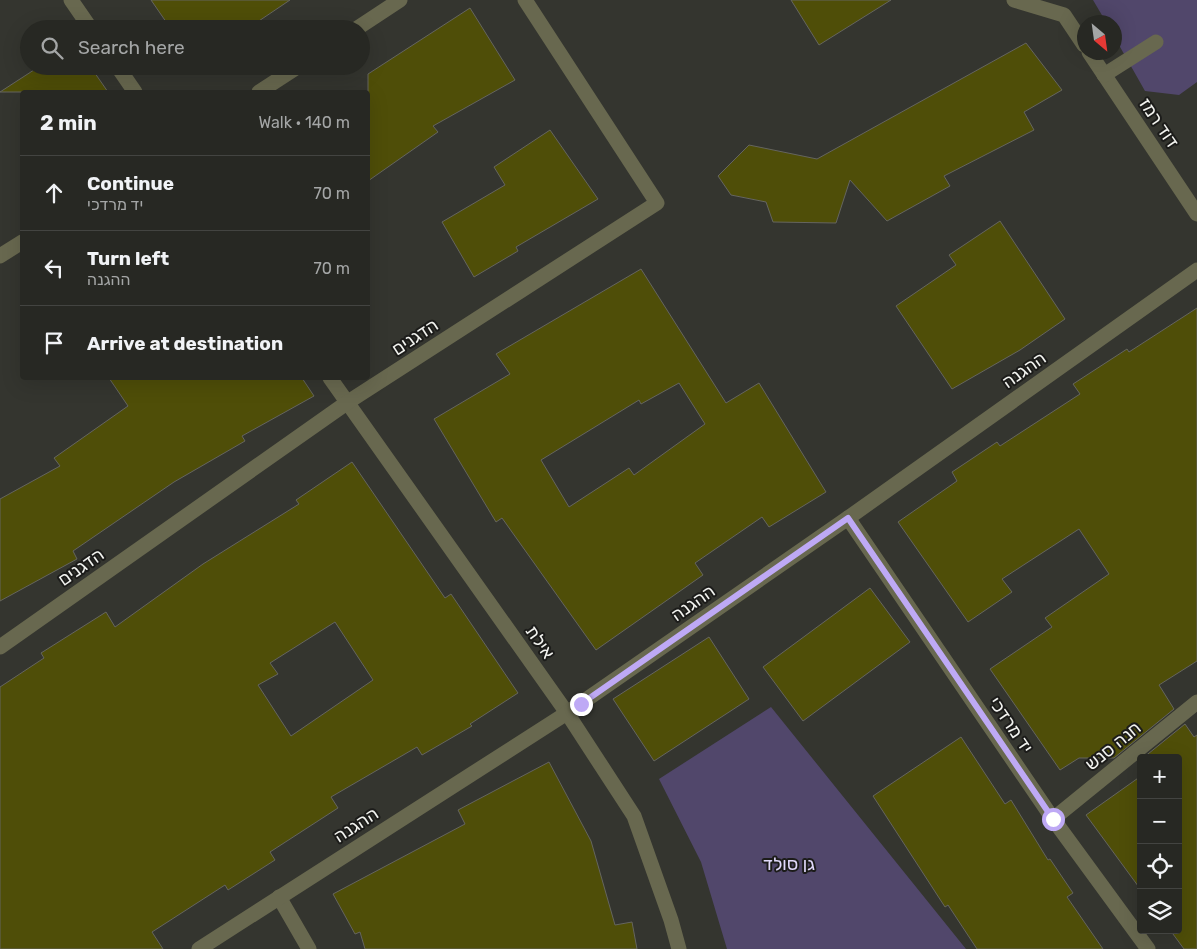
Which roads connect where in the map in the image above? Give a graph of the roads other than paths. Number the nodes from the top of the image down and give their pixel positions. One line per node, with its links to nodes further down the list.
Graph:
1 (71, 0): 5 (street)
2 (400, 0): 6 (street)
3 (525, 0): 20 (street, הדגנים)
4 (1014, 0): 7 (street)
5 (85, 20)
6 (370, 20)
7 (1077, 34)
8 (1156, 42): 12 (street)
9 (1094, 60): 12 (street, דוד רמז)
10 (123, 75): 13 (street)
11 (285, 75): 14 (street)
12 (1104, 75): 15 (street, דוד רמז)
13 (134, 90)
14 (262, 90)
15 (1197, 214)
16 (20, 243): 17 (street)
17 (0, 256)
18 (1197, 270): 21 (street, ההגנה)
19 (332, 380): 20 (street, אילת)
20 (348, 402): 22 (street, הדגנים); 24 (street, אילת)
21 (848, 518): 24 (street, ההגנה); 25 (street, יד מרדכי)
22 (0, 647)
23 (1197, 702): 25 (street, חנה סנש)
24 (568, 713): 26 (street, ההגנה); 29 (street, אילת)
25 (1053, 819): 30 (street, יד מרדכי)
26 (278, 897): 27 (street, ההגנה); 28 (street)
27 (199, 949)
28 (309, 949)
29 (679, 949)
30 (1148, 949)

